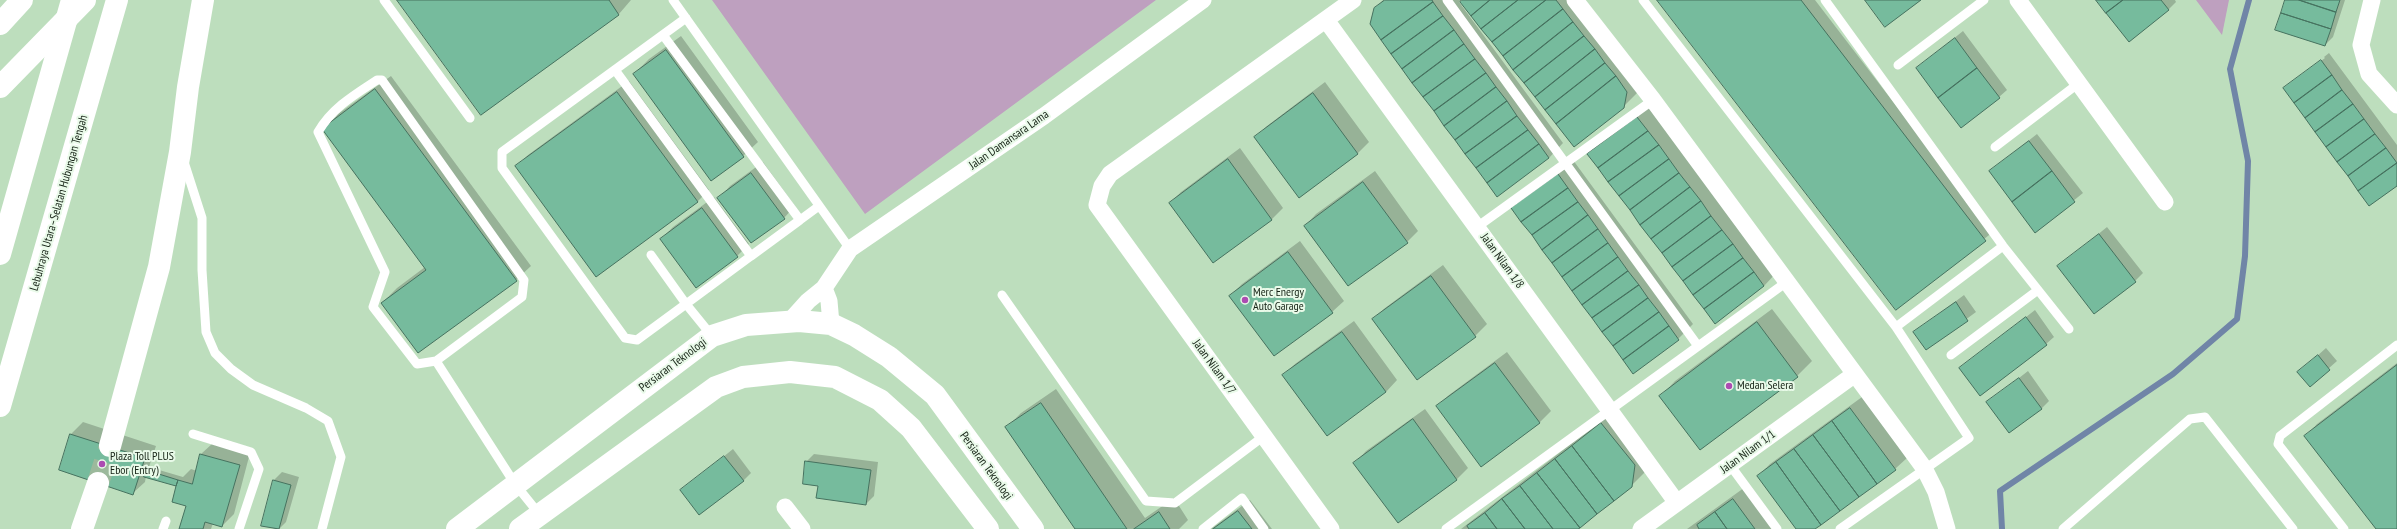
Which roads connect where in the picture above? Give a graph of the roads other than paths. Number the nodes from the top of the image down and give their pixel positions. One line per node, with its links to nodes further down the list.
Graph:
1 (10, 0): 19 (street)
2 (22, 0): 21 (main road)
3 (72, 0): 39 (main road)
4 (85, 0): 26 (main road)
5 (117, 0): 57 (main road, Lebuhraya Utara–Selatan Hubungan Tengah)
6 (203, 0): 31 (main road)
7 (384, 0): 29 (lane)
8 (673, 0): 18 (lane)
9 (1203, 0): 38 (street, Jalan Damansara Lama)
10 (1353, 0): 20 (street)
11 (1447, 0): 32 (lane)
12 (1575, 0): 27 (street)
13 (1643, 0): 49 (lane)
14 (1825, 0): 37 (lane)
15 (1984, 0): 23 (lane)
16 (2372, 0): 28 (street)
17 (2020, 1): 25 (street)
18 (686, 18): 22 (lane); 34 (lane)
19 (0, 20)
20 (1326, 20): 36 (street, Jalan Nilam 1/8); 60 (street, Jalan Nilam 1/7)
21 (0, 24)
22 (664, 35): 24 (lane); 35 (lane)
23 (1898, 65)
24 (615, 70): 41 (lane); 46 (lane)
25 (2079, 83): 30 (lane); 33 (street)
26 (0, 87)
27 (1653, 100): 32 (lane); 42 (street)
28 (2397, 105)
29 (470, 118)
30 (1995, 147)
31 (180, 152): 61 (main road); 71 (lane)
32 (1566, 163): 36 (lane); 53 (lane)
33 (2165, 202)
34 (819, 206): 35 (lane); 38 (lane)
35 (800, 220): 41 (lane)
36 (1477, 227): 58 (street, Jalan Nilam 1/8)
37 (2002, 246): 44 (lane); 49 (lane)
38 (850, 249): 43 (street, Jalan Damansara Lama)
39 (0, 254)
40 (651, 255): 46 (lane)
41 (751, 256): 46 (lane)
42 (1788, 281): 53 (lane); 56 (street)
43 (824, 288): 47 (street, Jalan Damansara Lama); 48 (street)
44 (2038, 290): 50 (lane); 54 (lane)
45 (1002, 294): 60 (lane)
46 (686, 304): 51 (lane)
47 (790, 321): 48 (main road, Persiaran Teknologi); 51 (main road, Persiaran Teknologi)
48 (831, 324): 76 (main road, Persiaran Teknologi)
49 (1896, 327): 63 (lane)
50 (2069, 329)
51 (712, 336): 65 (main road, Persiaran Teknologi)
52 (2397, 345): 87 (lane)
53 (1698, 346): 58 (lane)
54 (1951, 355)
55 (436, 361): 55 (lane); 65 (lane)
56 (1855, 374): 62 (street, Jalan Nilam 1/1); 63 (street)
57 (0, 406)
58 (1610, 410): 66 (street, Jalan Nilam 1/8); 80 (lane)
59 (193, 434): 70 (lane)
60 (1264, 436): 79 (street, Jalan Nilam 1/7)
61 (110, 446)
62 (1730, 465): 66 (street, Jalan Nilam 1/1); 82 (lane)
63 (1924, 468): 83 (lane); 84 (street)
64 (98, 483): 69 (main road)
65 (515, 484): 68 (lane); 72 (main road, Persiaran Teknologi)
66 (1677, 503): 81 (street, Jalan Nilam 1/1)
67 (785, 507): 74 (street)
68 (540, 515): 73 (main road); 75 (main road)
69 (82, 529)
70 (239, 529)
71 (322, 529)
72 (457, 529)
73 (520, 529)
74 (802, 529)
75 (988, 529)
76 (1033, 529)
77 (1203, 529): 78 (lane)
78 (1264, 529)
79 (1332, 529)
80 (1446, 529)
81 (1641, 529)
82 (1777, 529)
83 (1840, 529)
84 (1947, 529)
85 (2063, 529): 86 (lane)
86 (2293, 529)
87 (2344, 529)

